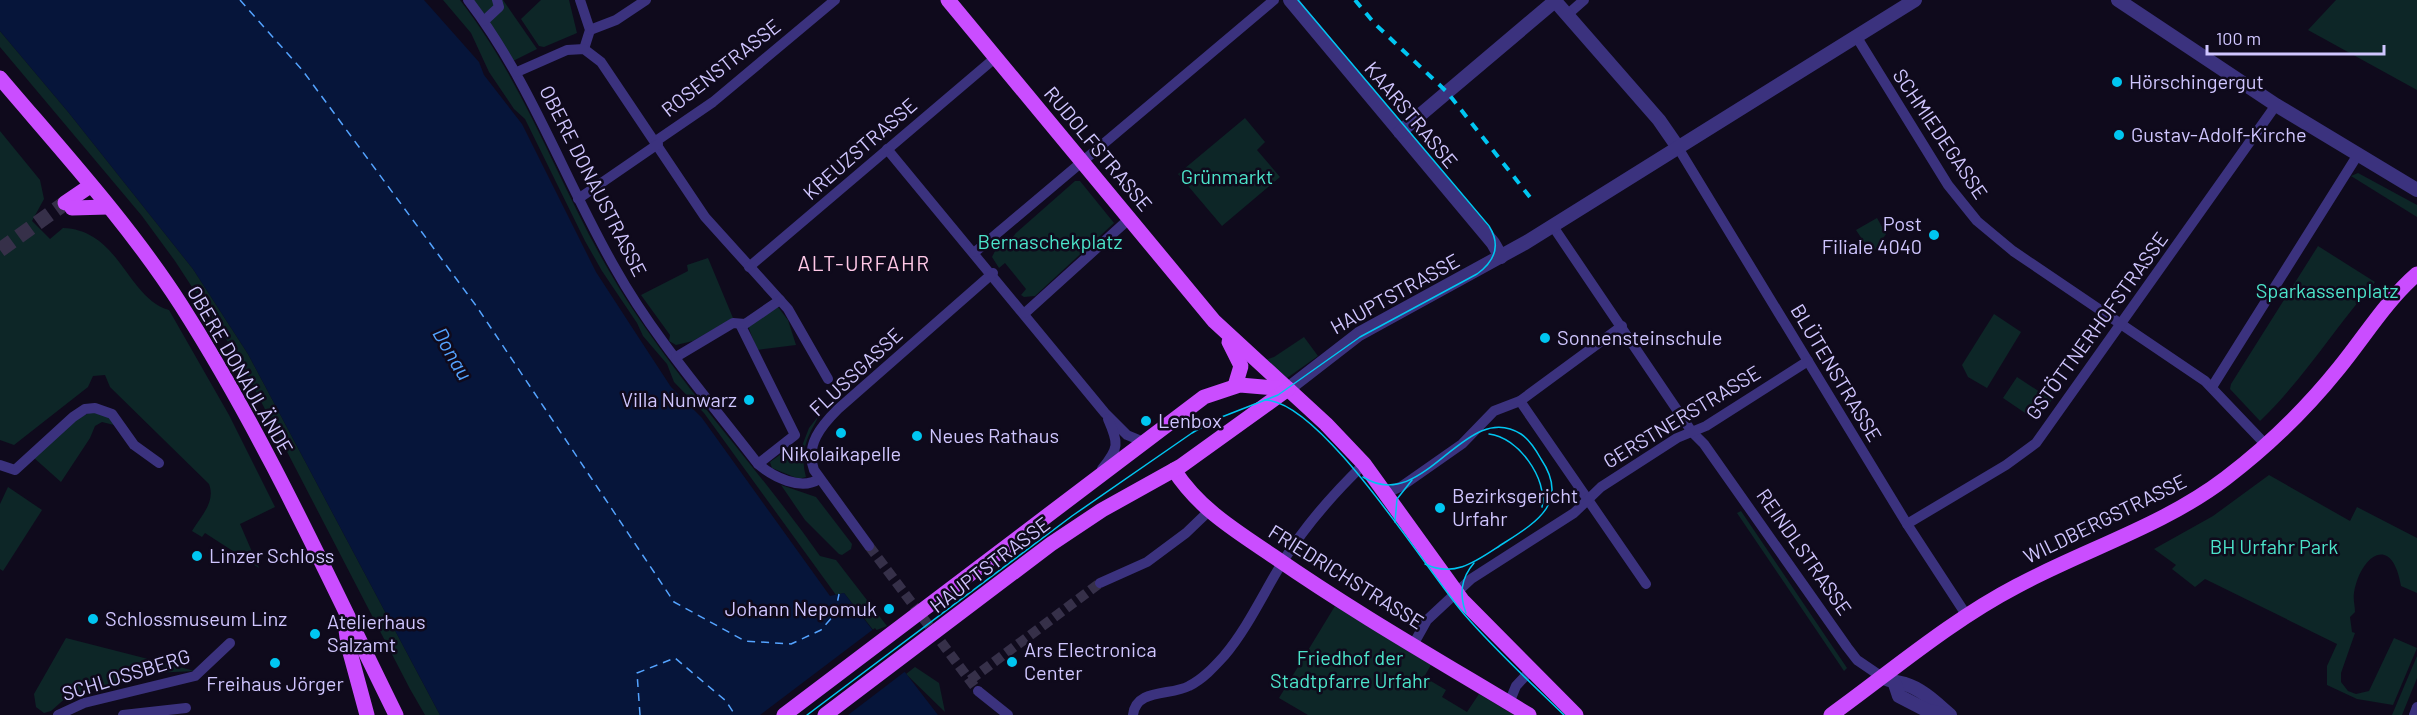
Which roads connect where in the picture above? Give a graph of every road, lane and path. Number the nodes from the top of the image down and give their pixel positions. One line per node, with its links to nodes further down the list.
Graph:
1 (468, 0): 14 (street, OBERE DONAUSTRASSE)
2 (497, 0): 14 (street)
3 (580, 0): 15 (street)
4 (646, 0): 15 (street)
5 (835, 0): 23 (street, ROSENSTRASSE)
6 (948, 0): 18 (main road, RUDOLFSTRASSE)
7 (1274, 0): 27 (street)
8 (1290, 0): 22 (street, KAARSTRASSE)
9 (1584, 0): 13 (street)
10 (1915, 0): 16 (street, HAUPTSTRASSE)
11 (2118, 0): 21 (street)
12 (1555, 1): 13 (street); 22 (street)
13 (1567, 15): 24 (street)
14 (484, 21): 19 (street, OBERE DONAUSTRASSE)
15 (590, 30): 17 (street)
16 (1856, 36): 24 (street, HAUPTSTRASSE); 44 (street, SCHMIEDEGASSE)
17 (584, 49): 19 (street); 23 (street)
18 (995, 58): 25 (street, KREUZSTRASSE); 27 (main road, RUDOLFSTRASSE)
19 (517, 72): 30 (street, OBERE DONAUSTRASSE)
20 (0, 78): 28 (main road, OBERE DONAULÄNDE)
21 (2276, 105): 26 (street); 44 (street, GSTÖTTNERHOFSTRASSE)
22 (1400, 132): 35 (street, KAARSTRASSE)
23 (657, 142): 30 (street, ROSENSTRASSE); 36 (street)
24 (1677, 146): 33 (street, HAUPTSTRASSE); 46 (street, BLÜTENSTRASSE)
25 (887, 149): 34 (street); 36 (street, KREUZSTRASSE)
26 (2357, 156): 29 (street); 49 (street)
27 (1080, 161): 32 (main road, RUDOLFSTRASSE); 34 (street)
28 (90, 186): 31 (main road, OBERE DONAULÄNDE); 31 (main road)
29 (2417, 190)
30 (578, 199): 45 (street, OBERE DONAUSTRASSE)
31 (108, 207): 72 (main road, OBERE DONAULÄNDE)
32 (1129, 219): 40 (street); 42 (main road, RUDOLFSTRASSE)
33 (1552, 225): 35 (street, HAUPTSTRASSE); 43 (street, REINDLSTRASSE)
34 (975, 252): 37 (street)
35 (1502, 257): 50 (street, HAUPTSTRASSE)
36 (750, 267): 39 (street)
37 (993, 273): 40 (street); 61 (street, FLUSSGASSE)
38 (2417, 274): 55 (main road, WILDBERGSTRASSE)
39 (780, 300): 41 (street); 47 (street)
40 (1025, 313): 52 (street)
41 (740, 324): 45 (street); 57 (street)
42 (1216, 324): 48 (main road, RUDOLFSTRASSE); 50 (main road, RUDOLFSTRASSE)
43 (1622, 326): 51 (street); 53 (street, REINDLSTRASSE)
44 (2120, 326): 49 (street, SCHMIEDEGASSE); 66 (street, GSTÖTTNERHOFSTRASSE)
45 (676, 357): 57 (street, OBERE DONAUSTRASSE)
46 (1808, 361): 53 (street, GERSTNERSTRASSE); 66 (street, BLÜTENSTRASSE)
47 (828, 379)
48 (1235, 386): 50 (main road); 54 (main road, HAUPTSTRASSE)
49 (2212, 387): 55 (street)
50 (1288, 389): 58 (main road, RUDOLFSTRASSE); 60 (main road, HAUPTSTRASSE)
51 (1520, 401): 63 (street); 64 (street)
52 (1105, 413): 54 (street); 62 (street)
53 (1692, 432): 64 (street, GERSTNERSTRASSE); 77 (street, REINDLSTRASSE)
54 (1144, 442): 62 (main road, HAUPTSTRASSE)
55 (2267, 446): 73 (main road, WILDBERGSTRASSE)
56 (159, 463): 59 (street)
57 (758, 464): 61 (street, OBERE DONAUSTRASSE)
58 (1364, 464): 63 (main road, RUDOLFSTRASSE); 68 (street)
59 (0, 465)
60 (1174, 471): 65 (main road, FRIEDRICHSTRASSE); 89 (main road, HAUPTSTRASSE)
61 (819, 479): 67 (street, FLUSSGASSE)
62 (1090, 483): 88 (main road, HAUPTSTRASSE)
63 (1387, 493): 71 (main road, RUDOLFSTRASSE)
64 (1589, 499): 70 (street); 71 (street, GERSTNERSTRASSE)
65 (1209, 511): 68 (main road, FRIEDRICHSTRASSE); 69 (street)
66 (1907, 524): 73 (street, BLÜTENSTRASSE)
67 (868, 546)
68 (1282, 563): 75 (main road, FRIEDRICHSTRASSE); 91 (street)
69 (1100, 583)
70 (1646, 584)
71 (1455, 592): 75 (street, GERSTNERSTRASSE); 76 (main road, RUDOLFSTRASSE)
72 (344, 610): 78 (main road, OBERE DONAULÄNDE); 85 (main road)
73 (1967, 616): 77 (main road, WILDBERGSTRASSE)
74 (230, 643): 83 (street, SCHLOSSBERG)
75 (1413, 645): 80 (main road, FRIEDRICHSTRASSE)
76 (1530, 670): 80 (street); 93 (main road, RUDOLFSTRASSE)
77 (1888, 680): 94 (main road, WILDBERGSTRASSE); 95 (street, REINDLSTRASSE)
78 (382, 687): 86 (main road); 87 (main road, OBERE DONAULÄNDE)
79 (978, 691): 90 (street)
80 (1509, 703): 92 (main road, FRIEDRICHSTRASSE)
81 (2417, 707): 96 (street)
82 (186, 708): 84 (street)
83 (58, 715)
84 (123, 715)
85 (367, 715)
86 (383, 715)
87 (396, 715)
88 (784, 715)
89 (825, 715)
90 (1008, 715)
91 (1134, 715)
92 (1529, 715)
93 (1576, 715)
94 (1831, 715)
95 (1948, 715)
96 (2414, 715)

